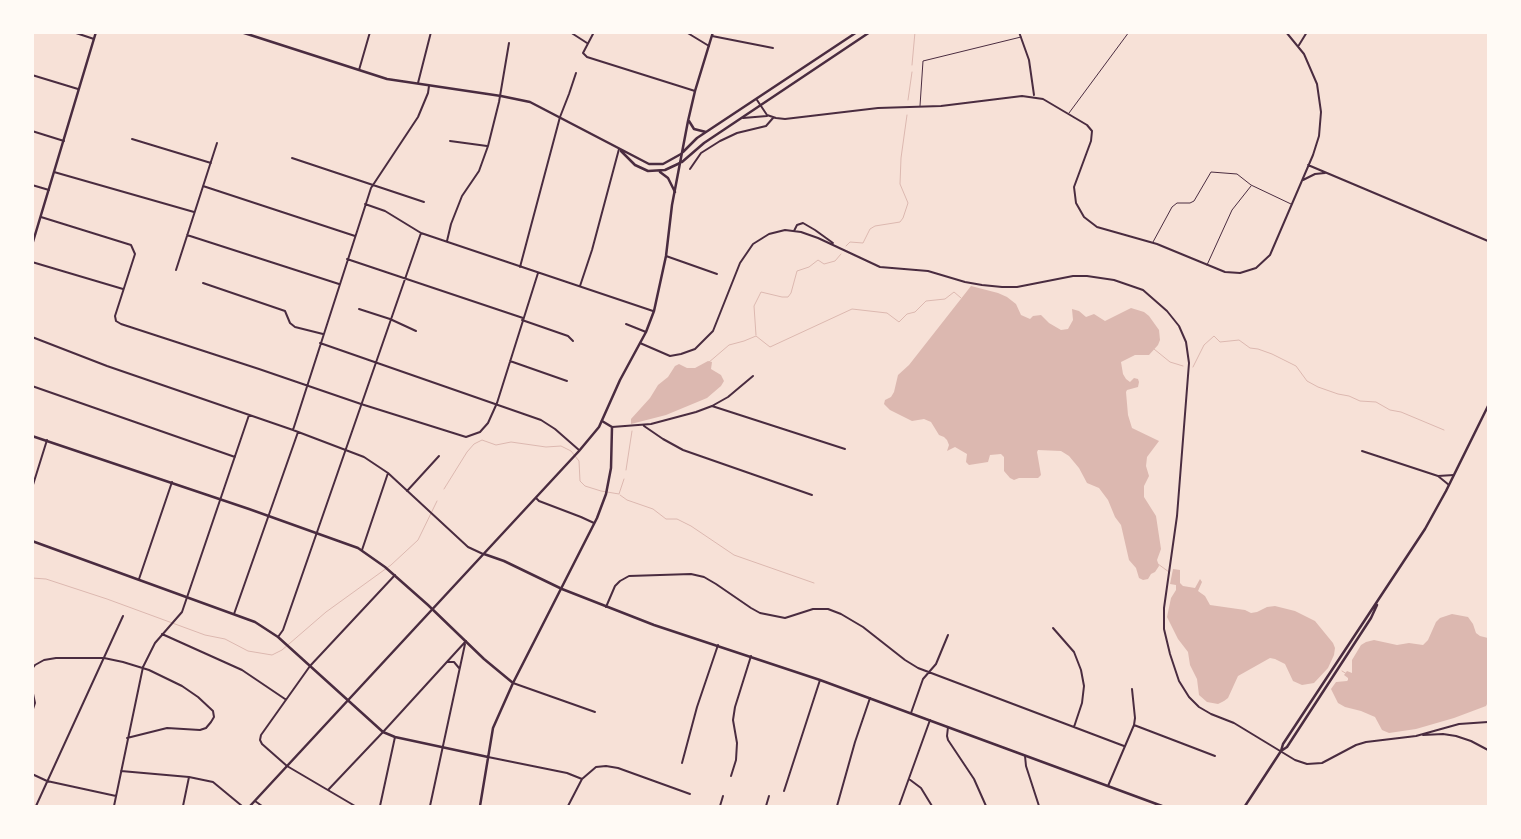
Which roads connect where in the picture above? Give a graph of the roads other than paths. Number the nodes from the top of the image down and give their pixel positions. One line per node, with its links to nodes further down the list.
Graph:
1 (73, 32): 17 (street)
2 (96, 32): 17 (main road)
3 (241, 32): 23 (main road)
4 (370, 32): 23 (street)
5 (431, 32): 26 (street)
6 (570, 32): 19 (street)
7 (594, 32): 19 (street)
8 (686, 32): 20 (street)
9 (857, 32): 32 (main road)
10 (870, 32): 33 (main road)
11 (1019, 32): 16 (street)
12 (1129, 32): 35 (lane)
13 (1286, 32): 21 (street)
14 (1308, 32): 21 (street)
15 (712, 34): 20 (main road); 22 (street)
16 (1021, 37): 31 (street); 34 (lane)
17 (94, 39): 28 (main road)
18 (509, 43): 30 (street)
19 (587, 44): 29 (street)
20 (709, 46): 29 (main road)
21 (1298, 46): 53 (street)
22 (773, 48)
23 (359, 70): 26 (main road)
24 (576, 73): 37 (street)
25 (32, 75): 28 (street)
26 (418, 84): 27 (main road)
27 (429, 86): 30 (main road); 59 (street)
28 (79, 90): 44 (main road)
29 (695, 91): 38 (main road)
30 (500, 96): 37 (main road); 47 (street)
31 (1034, 96): 34 (street); 35 (street)
32 (757, 100): 33 (street); 42 (main road)
33 (760, 106): 36 (street); 39 (main road)
34 (920, 107): 40 (street)
35 (1069, 114): 77 (street)
36 (769, 116): 39 (street); 40 (street)
37 (560, 117): 48 (main road); 83 (street)
38 (689, 118): 42 (main road); 49 (main road)
39 (742, 118): 52 (main road)
40 (773, 118): 54 (street)
41 (32, 131): 44 (street)
42 (707, 132): 49 (main road)
43 (132, 139): 51 (street)
44 (64, 141): 56 (main road)
45 (450, 141): 47 (street)
46 (217, 142): 51 (street)
47 (488, 146): 75 (street)
48 (619, 149): 49 (main road); 55 (main road); 90 (street)
49 (682, 153): 52 (main road)
50 (292, 158): 59 (street)
51 (210, 163): 62 (street)
52 (680, 163): 55 (main road); 64 (main road)
53 (1308, 165): 57 (street); 58 (street)
54 (690, 169)
55 (658, 171): 64 (main road)
56 (54, 172): 63 (main road); 68 (street)
57 (1327, 173): 58 (street); 74 (street)
58 (1302, 182): 67 (street)
59 (373, 184): 65 (street); 66 (street)
60 (32, 185): 63 (street)
61 (1251, 185): 67 (lane); 77 (lane); 82 (lane)
62 (203, 186): 68 (street); 73 (street)
63 (49, 190): 69 (main road)
64 (675, 192): 79 (main road)
65 (424, 202)
66 (366, 204): 71 (street); 73 (street)
67 (1292, 204): 82 (street)
68 (194, 212): 72 (street)
69 (41, 217): 76 (main road); 91 (street)
70 (794, 231): 78 (street); 78 (street); 103 (street)
71 (421, 233): 75 (street); 87 (street)
72 (187, 235): 84 (street); 89 (street)
73 (355, 236): 80 (street)
74 (1488, 241)
75 (447, 242): 83 (street)
76 (33, 243)
77 (1152, 243): 82 (street)
78 (839, 248): 200 (street)
79 (666, 256): 86 (street); 93 (main road)
80 (347, 259): 87 (street); 89 (street)
81 (32, 262): 91 (street)
82 (1207, 265)
83 (520, 267): 85 (street)
84 (176, 270)
85 (538, 273): 90 (street); 95 (street)
86 (717, 274)
87 (404, 279): 94 (street); 95 (street)
88 (203, 283): 99 (street)
89 (339, 284): 99 (street)
90 (580, 286): 93 (street)
91 (123, 289): 109 (street)
92 (359, 309): 94 (street)
93 (654, 311): 98 (main road)
94 (390, 319): 97 (street); 105 (street)
95 (523, 319): 101 (street); 104 (street)
96 (626, 324): 98 (street)
97 (416, 331)
98 (646, 332): 103 (main road)
99 (323, 334): 102 (street)
100 (32, 337): 114 (street)
101 (573, 341)
102 (320, 343): 105 (street); 109 (street)
103 (640, 343): 115 (main road)
104 (510, 361): 107 (street); 110 (street)
105 (375, 363): 110 (street); 111 (street)
106 (753, 376): 112 (street)
107 (567, 381)
108 (32, 386): 126 (street)
109 (307, 386): 111 (street); 118 (street)
110 (497, 403): 111 (street); 125 (street)
111 (361, 404): 122 (street)
112 (712, 406): 116 (street); 123 (street)
113 (1488, 406): 129 (main road)
114 (249, 415): 118 (street); 126 (street)
115 (602, 422): 117 (main road); 125 (main road)
116 (644, 426): 117 (street); 136 (street)
117 (612, 427): 140 (main road)
118 (293, 430): 119 (street)
119 (298, 432): 122 (street); 139 (street)
120 (32, 436): 121 (main road)
121 (47, 440): 131 (street); 132 (main road)
122 (346, 449): 128 (street); 141 (street)
123 (844, 449)
124 (1362, 451): 130 (street)
125 (579, 452): 137 (main road)
126 (236, 456): 138 (street)
127 (439, 456): 135 (street)
128 (388, 473): 135 (street); 143 (street)
129 (1454, 475): 130 (street); 133 (main road)
130 (1438, 476): 133 (street)
131 (34, 479): 134 (street)
132 (172, 482): 138 (main road); 146 (street)
133 (1449, 485): 149 (main road)
134 (32, 488)
135 (407, 490): 144 (street)
136 (812, 494)
137 (536, 498): 140 (street); 144 (main road)
138 (220, 500): 139 (main road); 148 (street)
139 (268, 515): 141 (main road); 152 (street)
140 (594, 524): 147 (main road)
141 (316, 532): 143 (main road); 158 (street)
142 (32, 542): 146 (main road)
143 (362, 550): 145 (main road)
144 (484, 554): 147 (main road); 151 (main road)
145 (395, 575): 151 (main road); 167 (street)
146 (139, 579): 148 (main road)
147 (562, 589): 150 (main road); 175 (main road)
148 (187, 597): 152 (main road); 155 (street)
149 (1378, 602): 156 (main road); 159 (main road)
150 (606, 607): 161 (main road); 171 (street)
151 (432, 609): 160 (main road); 182 (main road)
152 (234, 614): 158 (main road)
153 (123, 616): 165 (street)
154 (1054, 628): 192 (street)
155 (162, 634): 168 (street); 181 (street)
156 (1354, 634): 159 (main road); 162 (main road)
157 (948, 635): 171 (street)
158 (278, 637): 167 (main road)
159 (1358, 637): 163 (main road)
160 (466, 641): 166 (street); 170 (street); 175 (main road)
161 (718, 645): 164 (main road); 204 (street)
162 (1342, 653): 163 (main road); 172 (main road)
163 (1346, 655): 174 (main road)
164 (751, 656): 173 (main road); 208 (street)
165 (104, 658): 168 (street); 169 (street); 212 (street)
166 (447, 662): 170 (street); 193 (street)
167 (310, 666): 181 (street); 182 (main road)
168 (143, 667): 196 (street); 196 (street)
169 (32, 669)
170 (460, 669): 198 (street)
171 (929, 672): 185 (street); 192 (street)
172 (1326, 678): 174 (main road); 178 (main road)
173 (820, 680): 179 (main road); 215 (street)
174 (1330, 681): 180 (main road)
175 (513, 683): 184 (street); 203 (main road)
176 (32, 689): 183 (street)
177 (1132, 689): 190 (street)
178 (1315, 695): 180 (main road); 186 (main road)
179 (870, 698): 185 (main road); 234 (street)
180 (1319, 698): 187 (main road)
181 (286, 700): 205 (street)
182 (348, 701): 193 (main road); 205 (main road)
183 (32, 712)
184 (595, 712)
185 (911, 713): 188 (main road)
186 (1302, 713): 187 (main road); 200 (main road)
187 (1307, 716): 200 (main road)
188 (930, 720): 191 (main road); 211 (street)
189 (1488, 722): 194 (street)
190 (1134, 725): 197 (street); 202 (street)
191 (948, 726): 201 (main road); 237 (street)
192 (1074, 727): 197 (street)
193 (384, 732): 195 (main road); 214 (street)
194 (1418, 735): 199 (street); 200 (street)
195 (395, 737): 198 (main road); 228 (street)
196 (127, 738): 206 (street)
197 (1124, 746): 213 (street)
198 (442, 747): 203 (main road); 229 (street)
199 (1488, 750)
200 (1281, 751): 240 (main road)
201 (1025, 756): 213 (main road); 238 (street)
202 (1215, 756)
203 (488, 757): 210 (street); 230 (main road)
204 (682, 763)
205 (287, 766): 214 (street); 220 (main road)
206 (122, 771): 209 (street); 217 (street)
207 (32, 774): 212 (street)
208 (731, 776)
209 (188, 777): 223 (street); 224 (street)
210 (582, 779): 216 (street); 231 (street)
211 (909, 779): 235 (street); 236 (street)
212 (47, 781): 217 (street); 221 (street)
213 (1108, 786): 239 (main road)
214 (327, 790): 227 (street)
215 (784, 791)
216 (690, 794)
217 (116, 796): 222 (street)
218 (723, 796): 232 (street)
219 (769, 796): 233 (street)
220 (255, 801): 225 (main road); 226 (street)
221 (36, 806)
222 (114, 806)
223 (183, 806)
224 (242, 806)
225 (250, 806)
226 (262, 806)
227 (355, 806)
228 (380, 806)
229 (430, 806)
230 (480, 806)
231 (568, 806)
232 (720, 806)
233 (766, 806)
234 (837, 806)
235 (899, 806)
236 (932, 806)
237 (986, 806)
238 (1040, 806)
239 (1162, 806)
240 (1245, 806)

